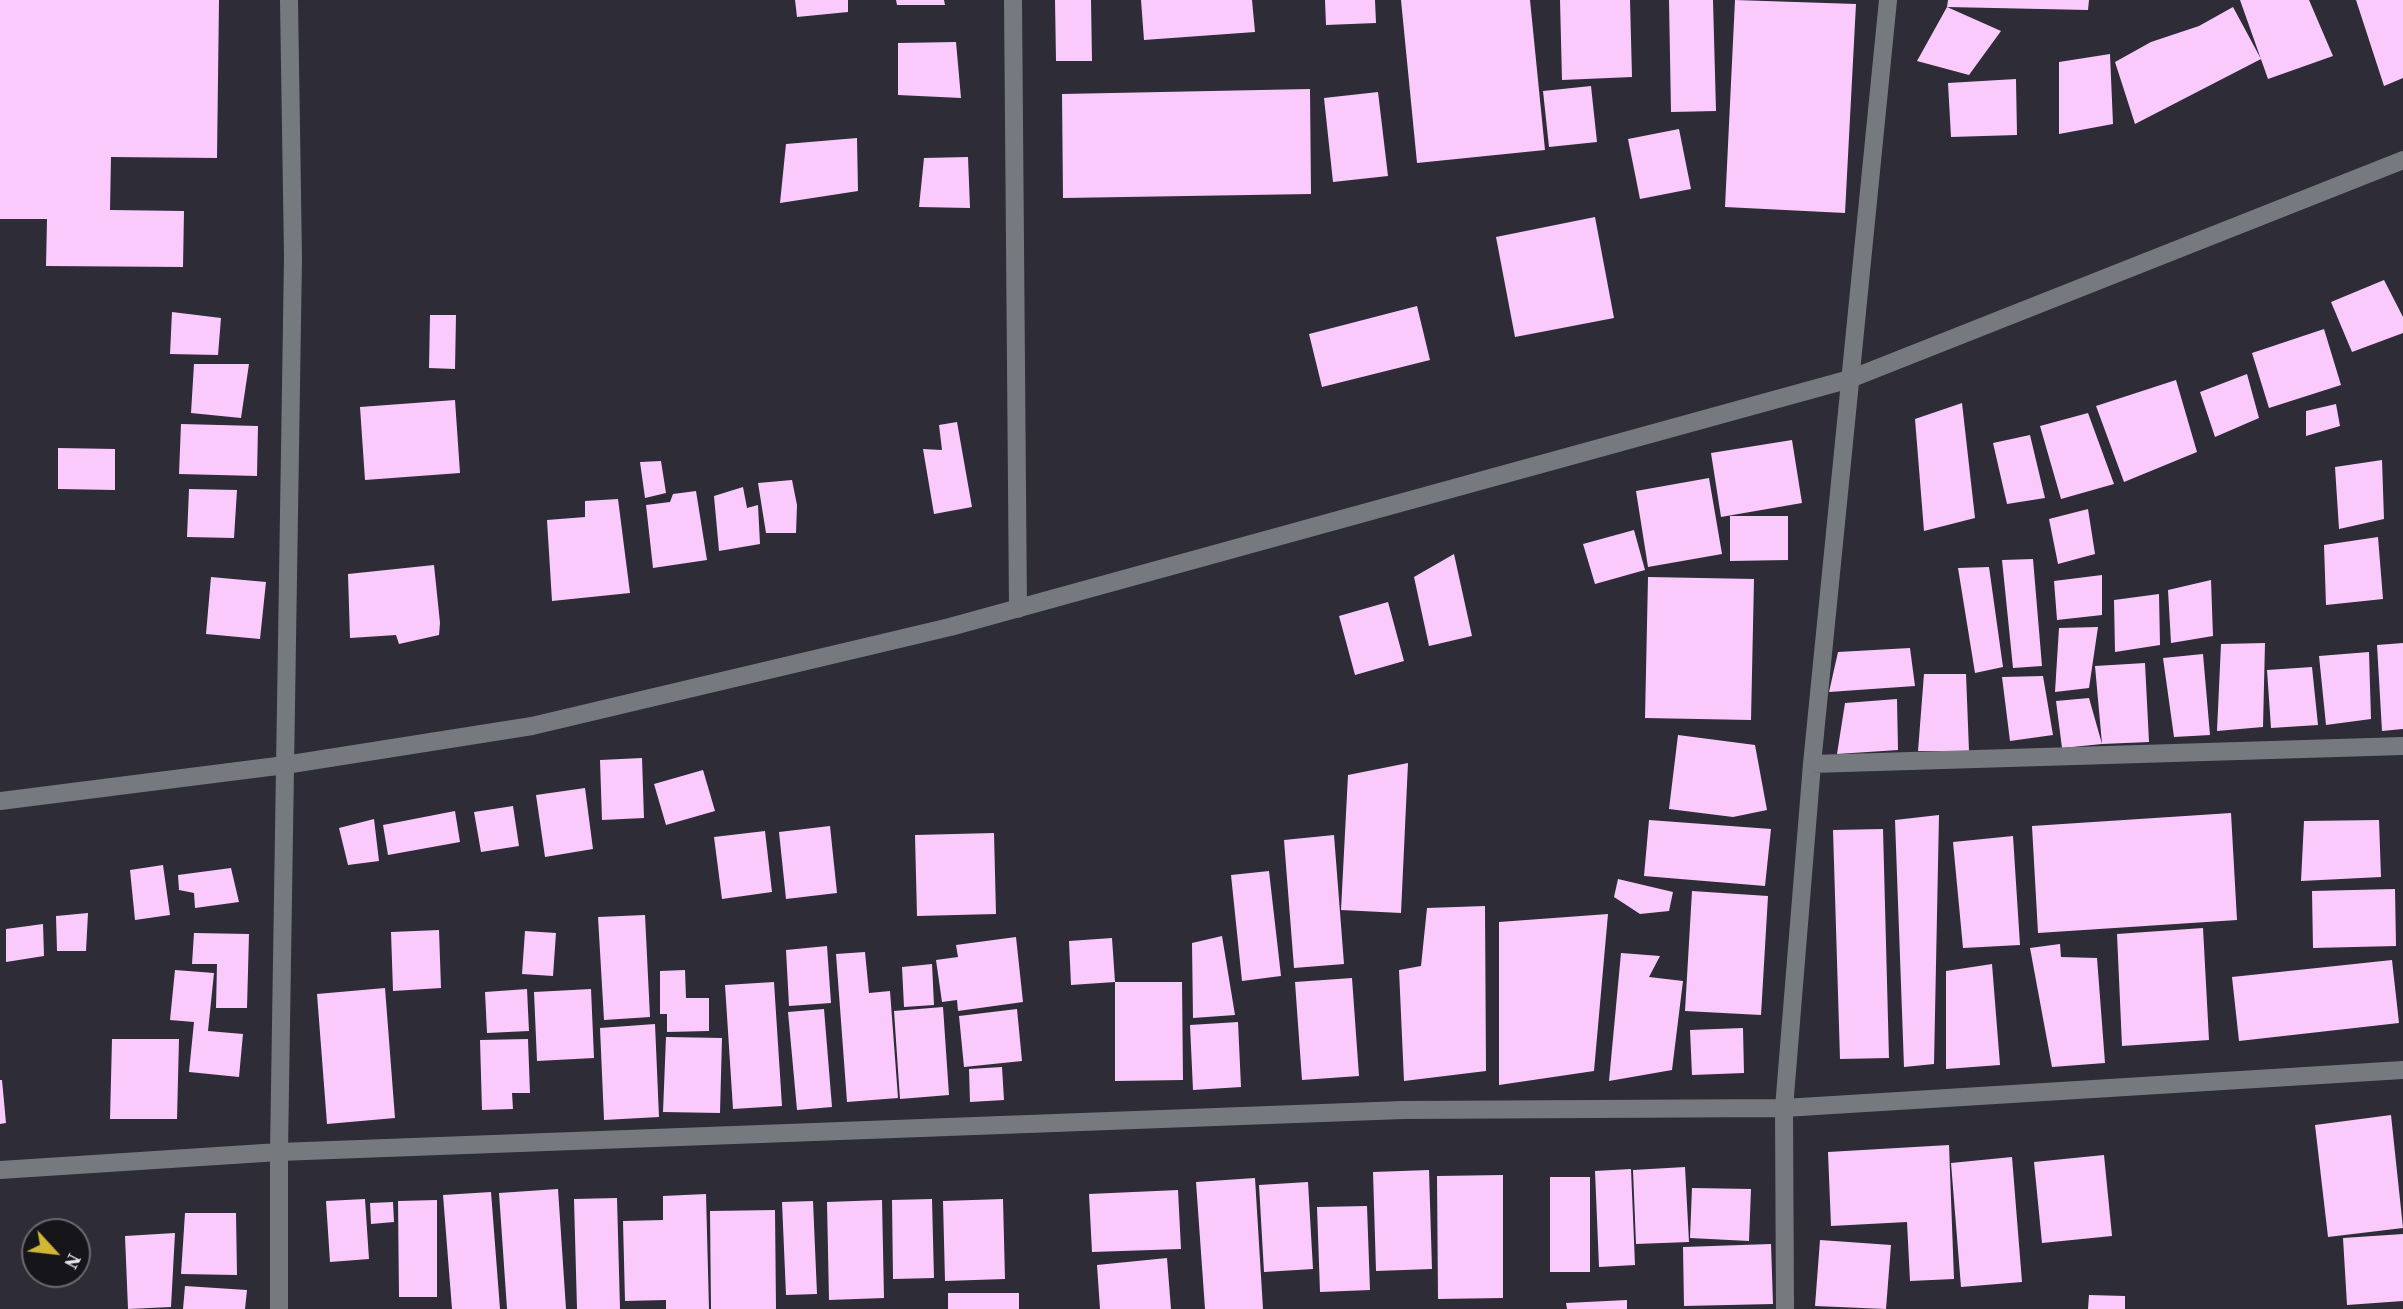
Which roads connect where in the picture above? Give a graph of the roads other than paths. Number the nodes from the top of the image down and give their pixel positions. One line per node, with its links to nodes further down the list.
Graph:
1 (289, 0): 9 (street)
2 (1013, 0): 6 (street)
3 (1888, 0): 5 (street)
4 (2403, 160): 5 (street)
5 (1850, 379): 6 (street); 8 (street)
6 (1018, 609): 9 (street)
7 (2403, 746): 8 (street)
8 (1812, 764): 12 (street)
9 (285, 765): 10 (street); 13 (street)
10 (0, 801)
11 (2403, 1070): 12 (street)
12 (1784, 1108): 13 (street); 16 (street)
13 (279, 1152): 14 (street); 15 (street)
14 (0, 1170)
15 (279, 1309)
16 (1785, 1309)

